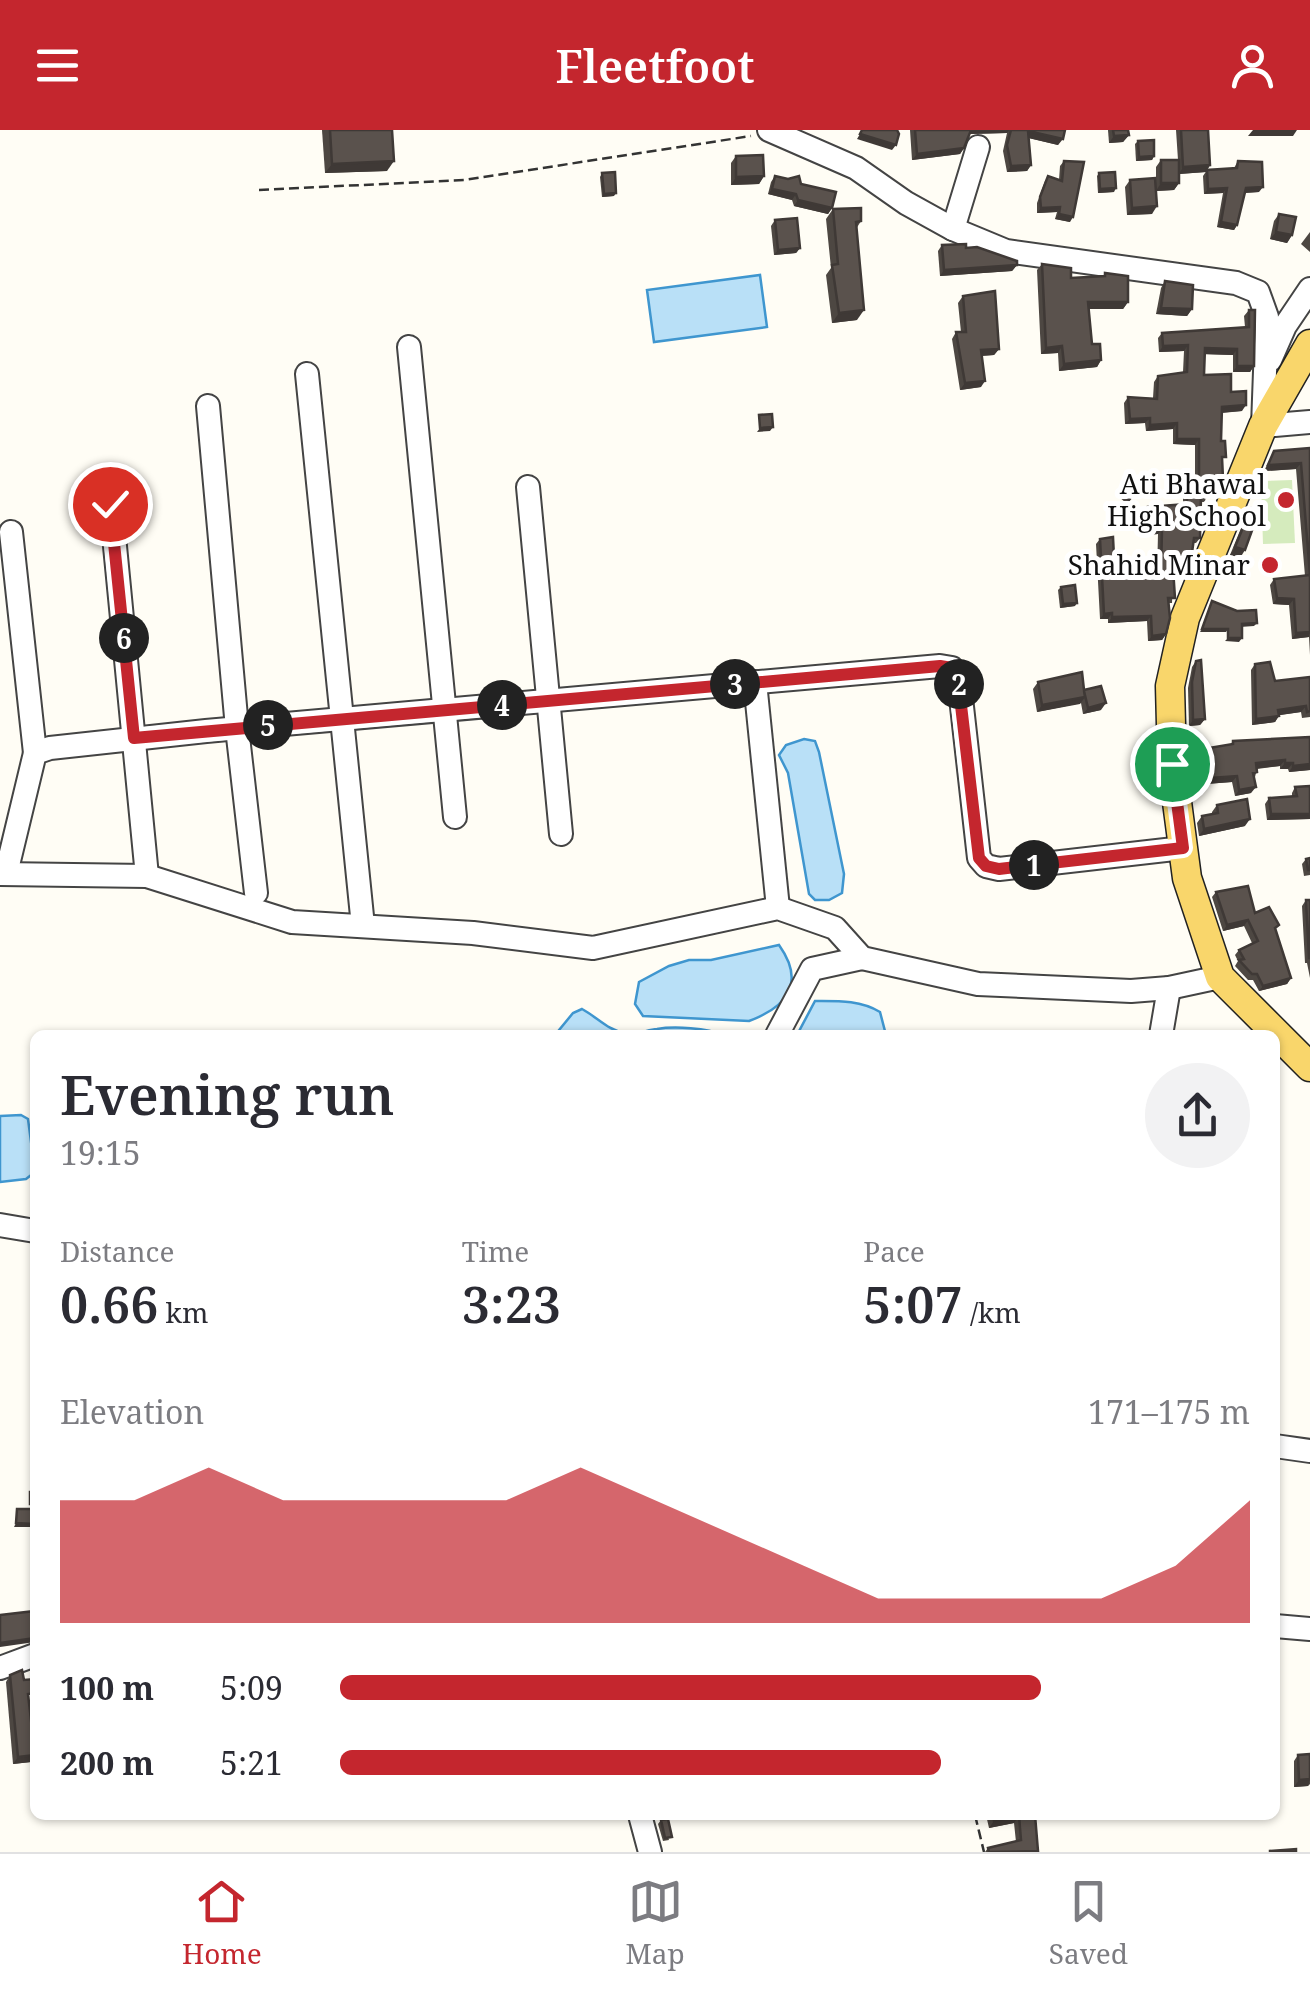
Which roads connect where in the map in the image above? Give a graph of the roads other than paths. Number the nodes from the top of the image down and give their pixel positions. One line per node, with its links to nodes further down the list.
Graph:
1 (771, 131): 3 (street)
2 (978, 146): 3 (street)
3 (953, 229): 7 (street)
4 (1310, 289): 7 (street)
5 (1310, 344): 11 (main road)
6 (410, 347): 17 (street)
7 (1266, 370): 11 (street)
8 (307, 374): 18 (street)
9 (208, 406): 19 (street)
10 (1310, 422): 11 (street)
11 (1263, 426): 24 (main road)
12 (528, 488): 16 (street)
13 (110, 504): 20 (street)
14 (11, 532): 21 (street)
15 (755, 682): 16 (street); 24 (street); 28 (street)
16 (548, 700): 17 (street); 23 (street)
17 (444, 710): 18 (street); 22 (street)
18 (342, 719): 19 (street); 29 (street)
19 (237, 728): 20 (street); 27 (street)
20 (134, 738): 21 (street); 26 (street)
21 (35, 754): 25 (street)
22 (456, 817)
23 (561, 834)
24 (1183, 848): 31 (main road)
25 (0, 871): 26 (street)
26 (147, 876): 29 (street)
27 (256, 892)
28 (778, 908): 29 (street); 30 (street)
29 (363, 926)
30 (862, 958): 32 (street); 33 (street)
31 (1220, 977): 32 (street); 35 (main road)
32 (1169, 988): 34 (street)
33 (780, 1030)
34 (1162, 1030)
35 (1273, 1030)
36 (1280, 1037): 37 (main road)
37 (1310, 1067)
38 (0, 1225): 39 (street)
39 (30, 1230)
40 (1280, 1447): 41 (street)
41 (1310, 1451)
42 (1280, 1626): 43 (street)
43 (1310, 1629)
44 (30, 1657): 45 (street)
45 (0, 1668)
46 (641, 1820): 47 (street)
47 (650, 1852)

